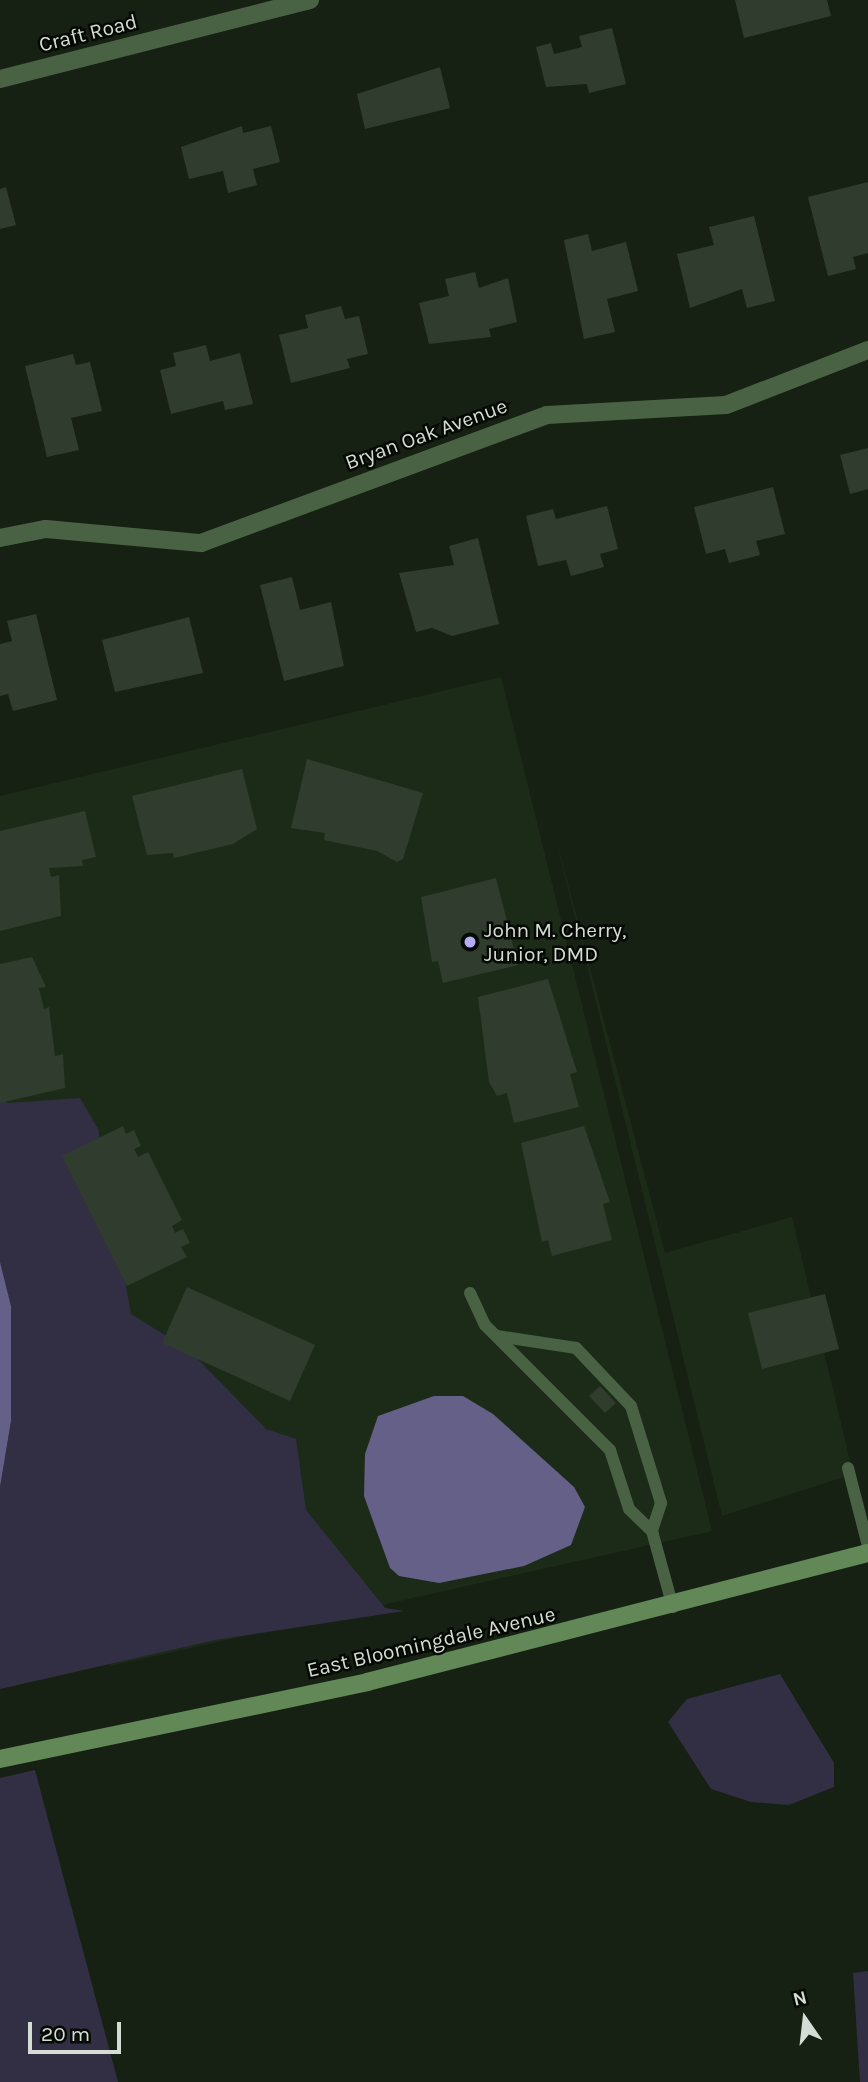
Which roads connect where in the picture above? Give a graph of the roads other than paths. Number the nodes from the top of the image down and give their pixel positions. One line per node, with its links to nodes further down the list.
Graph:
1 (310, 0): 2 (street, Craft Road)
2 (0, 79)
3 (868, 350): 4 (street, Bryan Oak Avenue)
4 (0, 538)
5 (470, 1293): 6 (lane)
6 (497, 1336): 8 (lane); 8 (lane)
7 (848, 1468): 9 (lane)
8 (652, 1531): 11 (lane)
9 (868, 1546)
10 (868, 1553): 11 (main road, East Bloomingdale Avenue)
11 (673, 1606): 12 (main road, East Bloomingdale Avenue)
12 (0, 1759)

